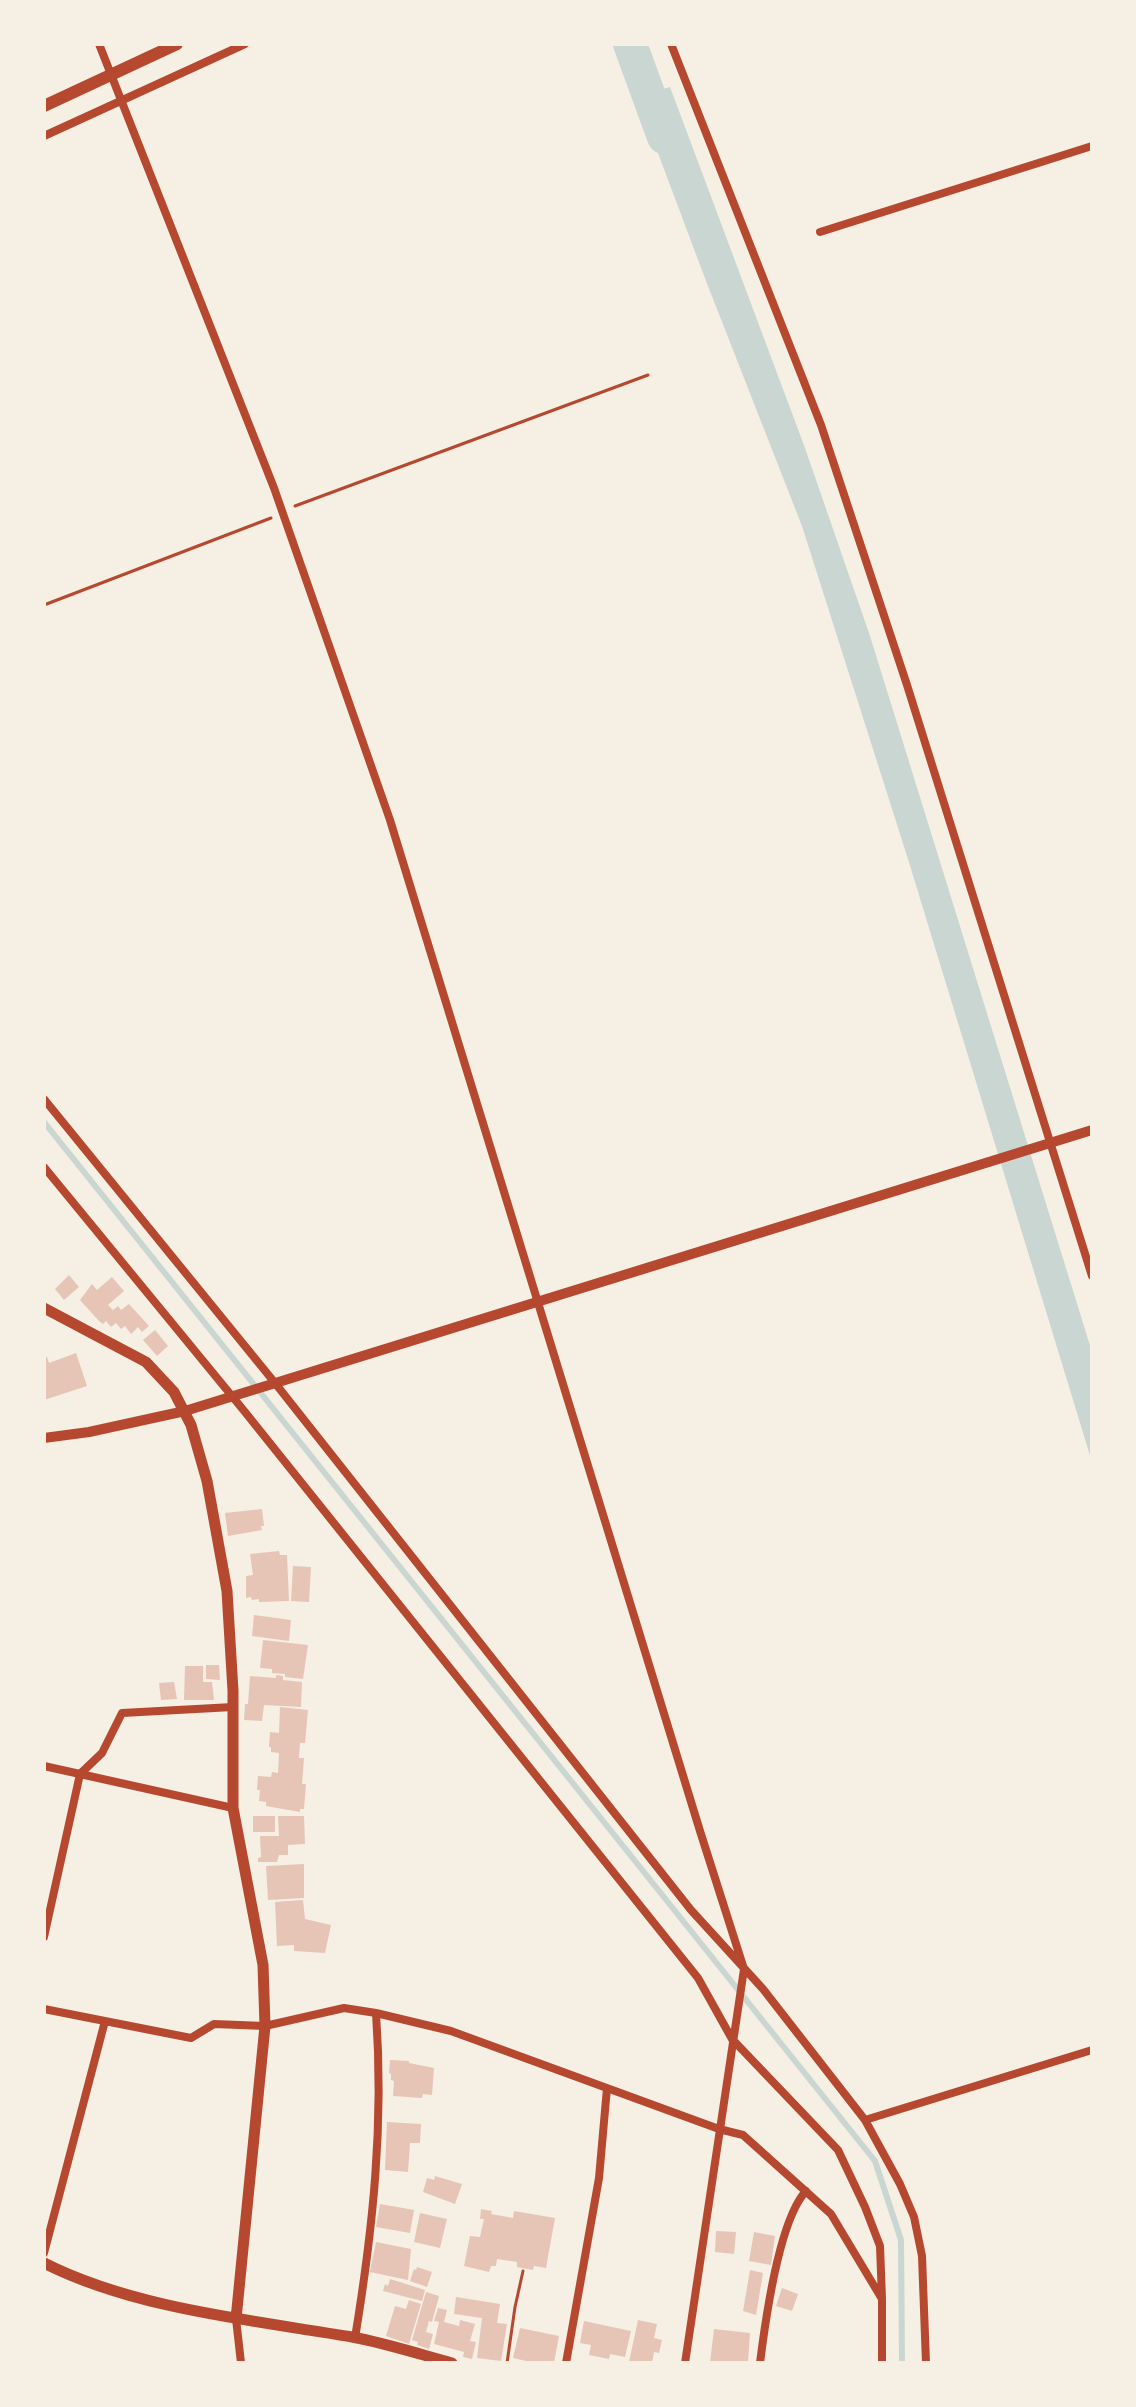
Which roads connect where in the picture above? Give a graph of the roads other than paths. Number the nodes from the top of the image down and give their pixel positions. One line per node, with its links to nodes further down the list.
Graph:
1 (99, 44): 5 (street)
2 (177, 44): 5 (main road)
3 (245, 44): 6 (street)
4 (671, 44): 13 (street)
5 (110, 75): 6 (street); 7 (main road)
6 (121, 100): 8 (street); 16 (street)
7 (44, 106)
8 (44, 136)
9 (1092, 146): 10 (street)
10 (820, 232)
11 (44, 1099): 18 (street)
12 (1092, 1130): 13 (street)
13 (1051, 1143): 15 (street); 16 (street)
14 (44, 1167): 19 (street)
15 (1092, 1276)
16 (540, 1302): 18 (street); 27 (street)
17 (44, 1308): 20 (main road)
18 (275, 1383): 19 (street); 27 (street)
19 (232, 1396): 20 (street); 32 (street)
20 (185, 1411): 21 (street); 22 (main road)
21 (44, 1438)
22 (233, 1707): 24 (street); 25 (main road)
23 (44, 1766): 24 (street)
24 (80, 1774): 25 (street); 26 (street)
25 (233, 1808): 31 (main road)
26 (44, 1937)
27 (744, 1969): 32 (street); 35 (street)
28 (44, 2009): 30 (street)
29 (376, 2013): 31 (street); 34 (street); 42 (street)
30 (105, 2021): 31 (street); 38 (street)
31 (265, 2026): 41 (main road)
32 (732, 2039): 36 (street); 40 (street)
33 (1092, 2050): 35 (street)
34 (607, 2088): 36 (street); 45 (street)
35 (865, 2120): 49 (street)
36 (719, 2129): 37 (street); 46 (street)
37 (806, 2191): 40 (street); 47 (street)
38 (44, 2253)
39 (44, 2263): 41 (main road)
40 (882, 2299): 48 (street)
41 (236, 2319): 42 (main road); 43 (street)
42 (355, 2338): 44 (main road)
43 (241, 2363)
44 (452, 2363)
45 (566, 2363)
46 (685, 2363)
47 (760, 2363)
48 (882, 2363)
49 (926, 2363)

